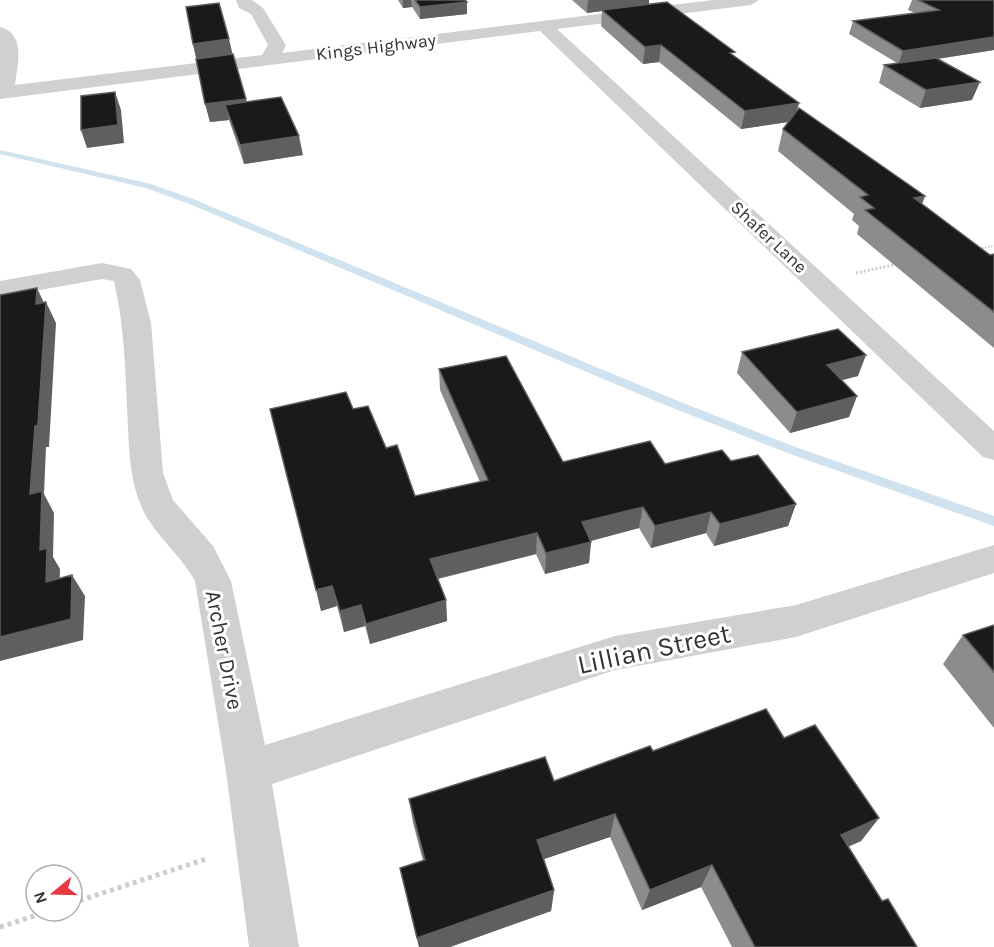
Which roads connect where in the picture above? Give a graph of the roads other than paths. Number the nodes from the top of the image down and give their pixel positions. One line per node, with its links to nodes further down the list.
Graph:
1 (244, 0): 5 (street)
2 (752, 0): 3 (street, Kings Highway)
3 (544, 26): 5 (street, Kings Highway); 8 (street, Shafer Lane)
4 (0, 32): 6 (street)
5 (267, 60): 6 (street, Kings Highway)
6 (3, 93)
7 (0, 289): 10 (street, Archer Drive)
8 (994, 449)
9 (994, 559): 10 (street, Lillian Street)
10 (248, 771): 11 (street, Archer Drive)
11 (274, 947)

